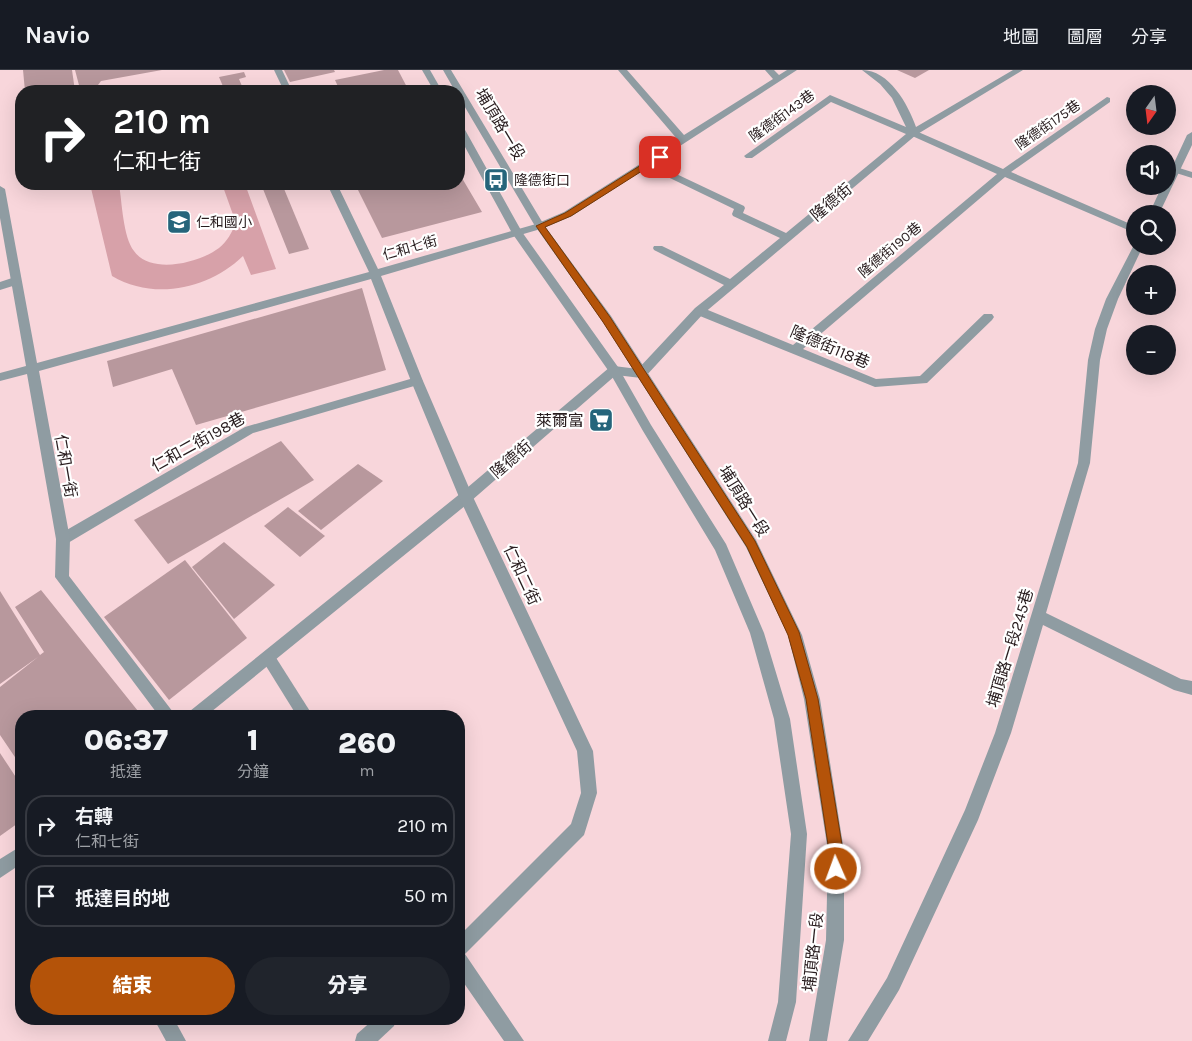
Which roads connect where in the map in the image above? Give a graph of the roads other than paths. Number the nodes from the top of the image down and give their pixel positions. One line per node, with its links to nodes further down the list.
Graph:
1 (278, 70): 10 (street)
2 (426, 70): 11 (street)
3 (447, 70): 12 (street, 埔頂路一段)
4 (622, 70): 18 (street)
5 (769, 70): 9 (street)
6 (793, 70): 9 (street, 仁和七街)
7 (866, 70): 15 (street)
8 (1019, 70): 15 (street, 隆德街)
9 (778, 79): 18 (street, 仁和七街)
10 (285, 85)
11 (435, 85)
12 (456, 85)
13 (465, 100): 26 (street, 埔頂路一段)
14 (1108, 100): 22 (street, 隆德街175巷)
15 (913, 133): 19 (street, 隆德街143巷); 22 (street); 29 (street, 隆德街)
16 (1192, 135): 21 (street)
17 (465, 139): 28 (street, 埔頂路一段)
18 (684, 141): 20 (street, 仁和七街)
19 (749, 156)
20 (648, 164): 26 (street, 仁和七街); 29 (street)
21 (1176, 170): 23 (street)
22 (1004, 173): 27 (street); 38 (street, 隆德街190巷)
23 (1192, 175)
24 (0, 189): 33 (street, 仁和一街)
25 (335, 190): 32 (street, 仁和二街)
26 (540, 226): 28 (street, 仁和七街); 41 (street, 埔頂路一段)
27 (1126, 226)
28 (517, 233): 32 (street, 仁和七街); 40 (street, 埔頂路一段)
29 (788, 238): 34 (street, 隆德街)
30 (658, 248): 34 (street)
31 (1134, 255): 46 (street, 埔頂路一段245巷)
32 (375, 274): 39 (street, 仁和七街); 43 (street, 仁和二街)
33 (15, 281): 35 (street); 39 (street, 仁和一街)
34 (731, 284): 36 (street, 隆德街)
35 (0, 286)
36 (699, 311): 38 (street, 隆德街118巷); 41 (street, 隆德街)
37 (988, 317): 38 (street, 隆德街118巷)
38 (796, 350)
39 (32, 368): 42 (street, 仁和七街); 45 (street, 仁和一街)
40 (614, 370): 41 (street); 44 (street, 隆德街); 61 (street, 埔頂路一段)
41 (641, 374): 62 (street, 埔頂路一段)
42 (0, 377)
43 (417, 381): 44 (street, 仁和二街); 45 (street, 仁和二街198巷)
44 (466, 497): 47 (street, 隆德街); 54 (street, 仁和二街)
45 (63, 539): 49 (street, 仁和一街)
46 (1038, 616): 48 (street); 63 (street, 埔頂路一段245巷)
47 (268, 658): 50 (street, 隆德街); 51 (street)
48 (1192, 688)
49 (163, 710)
50 (203, 710)
51 (301, 710)
52 (15, 859): 53 (street)
53 (0, 870)
54 (465, 942)
55 (465, 970): 60 (street)
56 (167, 1025): 58 (street)
57 (381, 1025): 59 (street)
58 (176, 1041)
59 (364, 1041)
60 (515, 1041)
61 (778, 1041)
62 (818, 1041)
63 (857, 1041)

